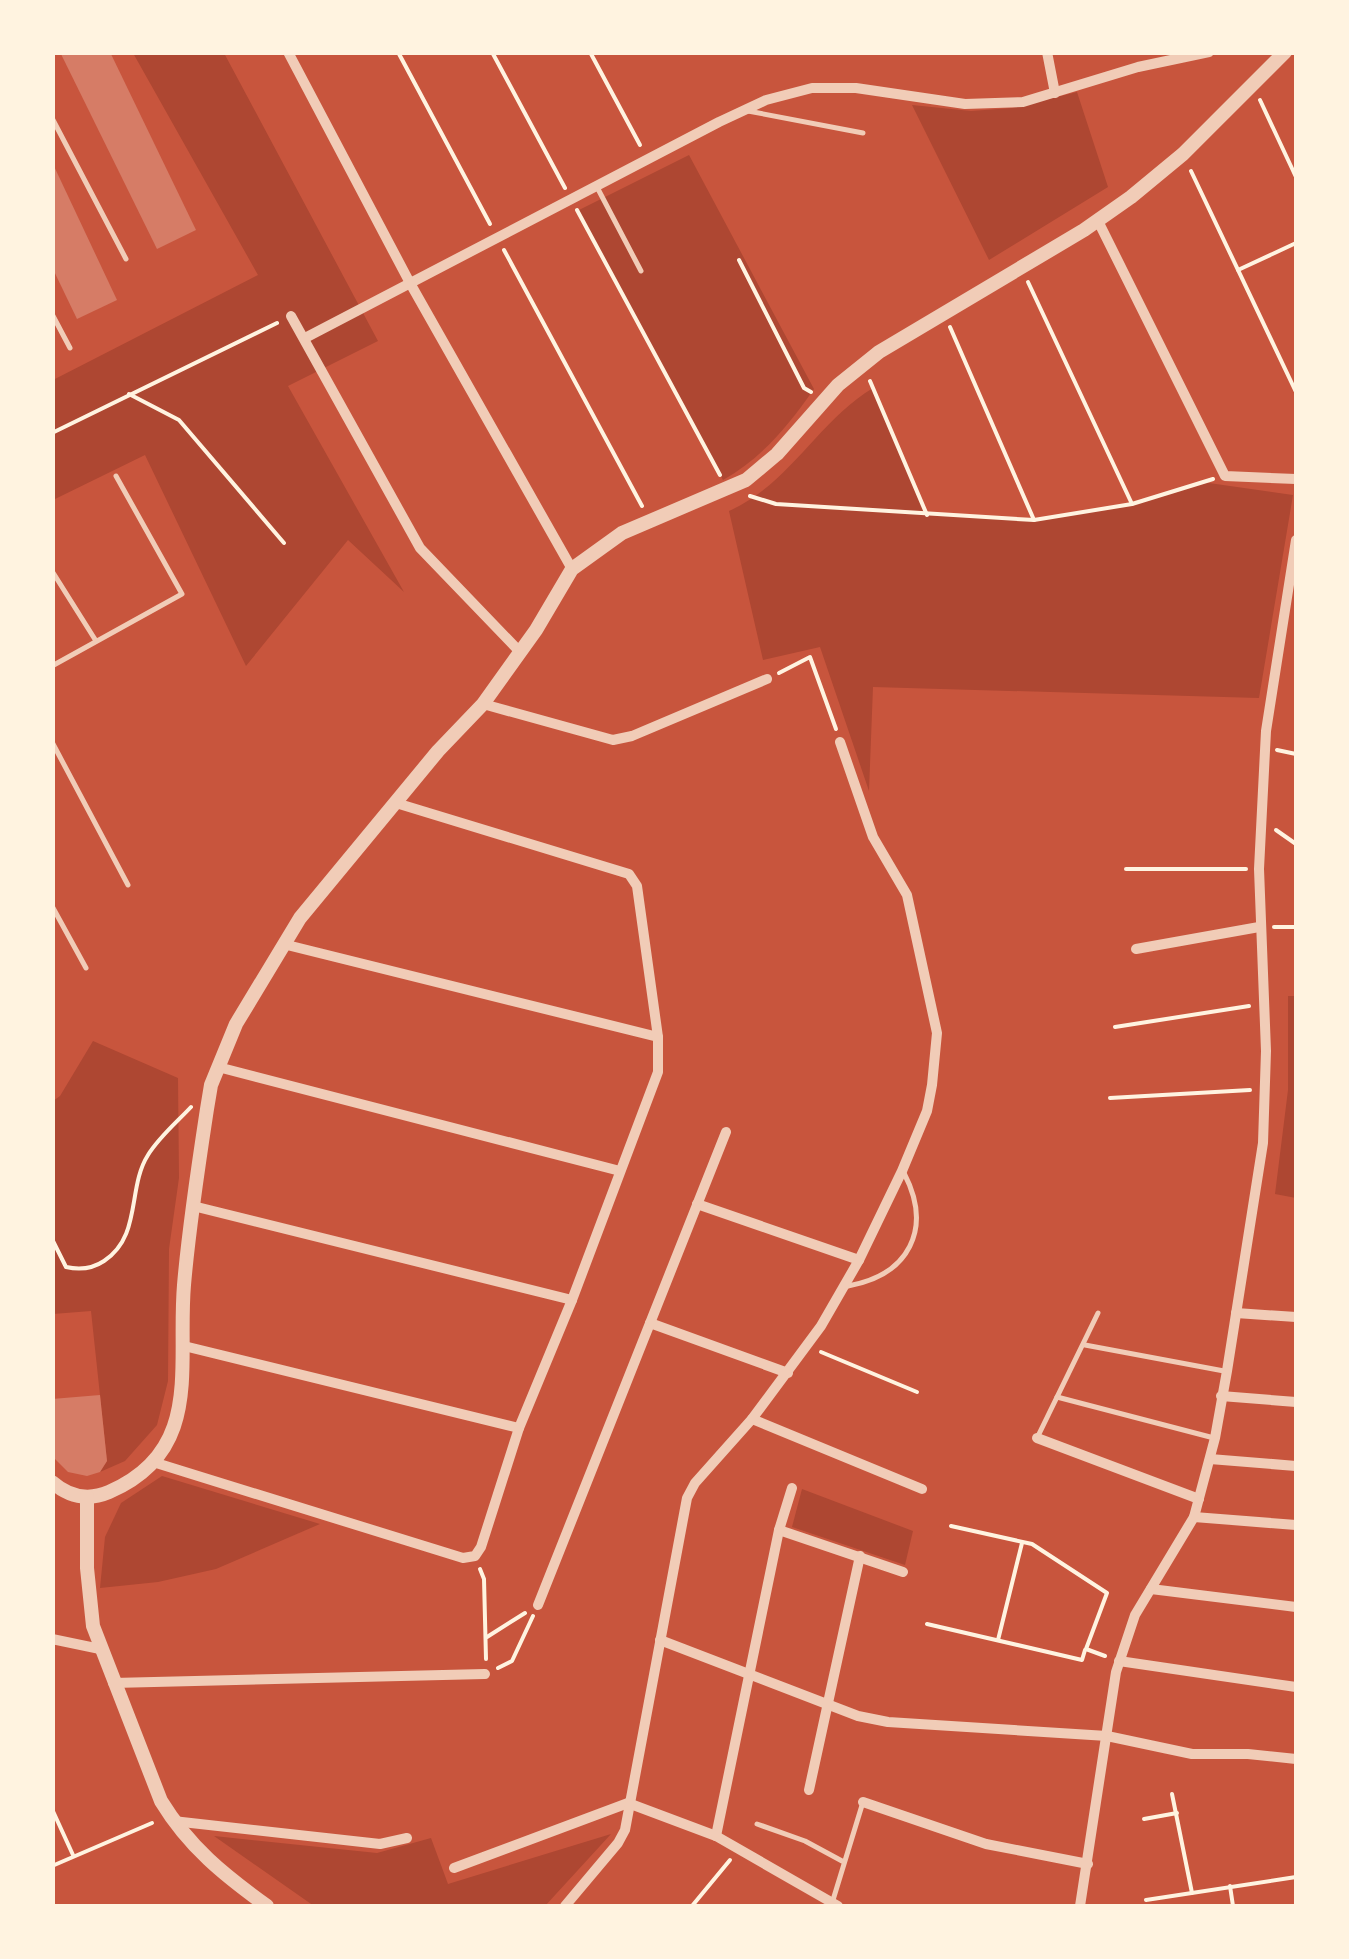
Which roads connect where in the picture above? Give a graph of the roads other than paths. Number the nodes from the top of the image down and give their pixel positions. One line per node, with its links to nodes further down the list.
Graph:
1 (288, 52): 13 (street)
2 (1047, 52): 5 (street)
3 (1209, 52): 5 (street)
4 (1285, 52): 10 (street)
5 (1055, 93): 6 (street)
6 (744, 110): 8 (lane); 9 (street)
7 (52, 118): 11 (lane)
8 (863, 133)
9 (598, 188): 12 (lane); 13 (street)
10 (1098, 220): 19 (street); 21 (street)
11 (126, 259)
12 (641, 270)
13 (410, 283): 16 (street); 21 (street)
14 (52, 314): 17 (lane)
15 (291, 316): 16 (street)
16 (305, 338): 24 (street)
17 (70, 348)
18 (116, 476): 23 (lane)
19 (1296, 479)
20 (1296, 540): 33 (street)
21 (572, 569): 24 (street)
22 (52, 570): 23 (lane)
23 (96, 641): 25 (lane)
24 (520, 652): 27 (street)
25 (52, 666)
26 (767, 679): 27 (street)
27 (483, 704): 30 (street)
28 (52, 742): 31 (lane)
29 (840, 742): 40 (street)
30 (396, 803): 34 (street); 37 (street)
31 (128, 884)
32 (52, 906): 36 (lane)
33 (1259, 926): 35 (street); 47 (street)
34 (283, 944): 37 (street); 38 (street)
35 (1136, 949)
36 (86, 968)
37 (658, 1038): 41 (street)
38 (218, 1066): 41 (street); 43 (street)
39 (726, 1132): 42 (street)
40 (902, 1171): 44 (street); 45 (lane)
41 (620, 1172): 46 (street)
42 (697, 1204): 44 (street); 50 (street)
43 (193, 1206): 46 (street); 52 (street)
44 (859, 1260): 45 (street)
45 (844, 1286): 54 (street)
46 (572, 1300): 59 (street)
47 (1236, 1312): 49 (street); 53 (street)
48 (1098, 1313): 51 (lane)
49 (1296, 1317)
50 (650, 1323): 54 (street); 76 (street)
51 (1085, 1345): 53 (lane); 56 (lane)
52 (184, 1346): 59 (street); 63 (street)
53 (1227, 1372): 55 (street)
54 (788, 1373): 58 (street)
55 (1222, 1396): 57 (street); 61 (street)
56 (1057, 1398): 60 (lane); 61 (lane)
57 (1296, 1402)
58 (752, 1419): 67 (street); 79 (street)
59 (520, 1428): 63 (street)
60 (1037, 1438): 69 (street)
61 (1214, 1438): 62 (street)
62 (1210, 1459): 64 (street); 69 (street)
63 (153, 1462): 68 (street)
64 (1296, 1466)
65 (52, 1482): 68 (street)
66 (792, 1488): 72 (street)
67 (922, 1488)
68 (87, 1497): 80 (street)
69 (1199, 1499): 70 (street)
70 (1194, 1517): 71 (street); 75 (street)
71 (1296, 1526)
72 (779, 1530): 73 (street); 82 (street)
73 (860, 1556): 74 (street); 86 (street)
74 (903, 1572)
75 (1150, 1589): 77 (street); 81 (street)
76 (538, 1605)
77 (1296, 1607)
78 (52, 1639): 80 (street)
79 (660, 1640): 82 (street); 91 (street)
80 (100, 1650): 84 (street)
81 (1119, 1661): 85 (street); 87 (street)
82 (749, 1672): 86 (street); 94 (street)
83 (485, 1674): 84 (street)
84 (113, 1683): 92 (street)
85 (1296, 1687)
86 (827, 1703): 87 (street); 89 (street)
87 (1107, 1736): 88 (street); 97 (street)
88 (1296, 1759)
89 (809, 1790)
90 (863, 1802): 96 (lane); 97 (street)
91 (628, 1803): 94 (street); 98 (street); 101 (street)
92 (173, 1821): 95 (street); 100 (street)
93 (758, 1824): 96 (lane)
94 (716, 1836): 99 (street)
95 (408, 1838)
96 (842, 1862): 99 (lane)
97 (1088, 1864): 102 (street)
98 (454, 1868)
99 (835, 1905)
100 (267, 1906)
101 (565, 1906)
102 (1080, 1906)

